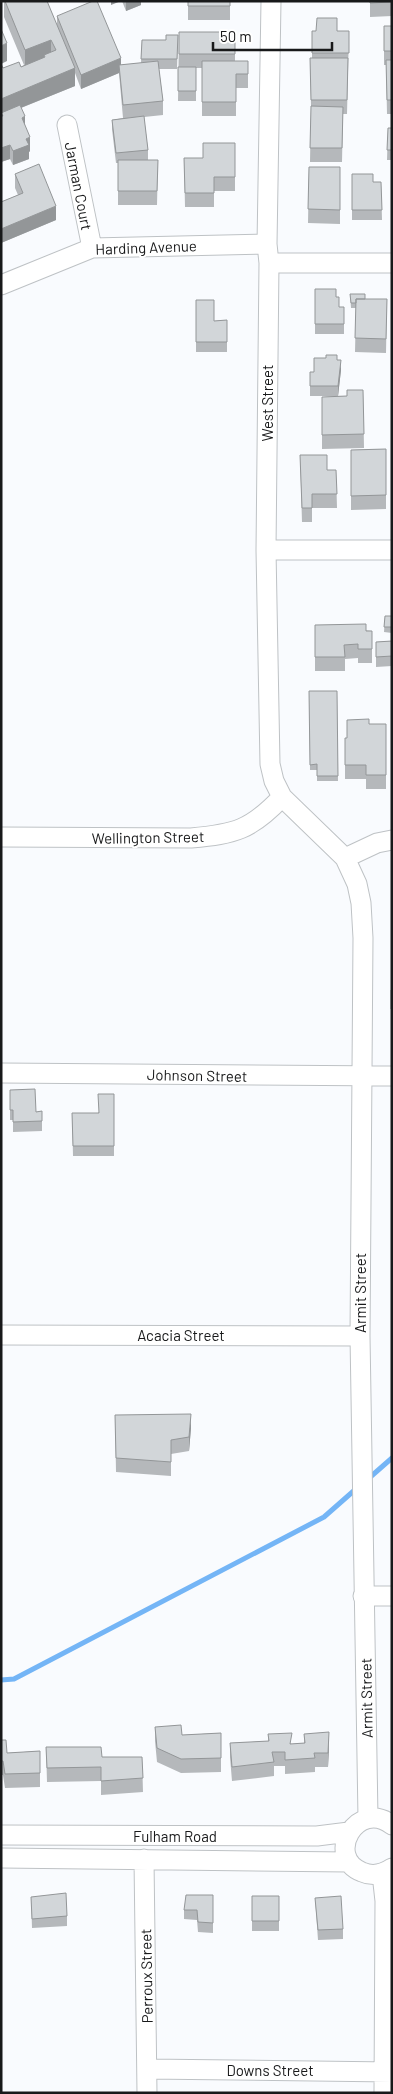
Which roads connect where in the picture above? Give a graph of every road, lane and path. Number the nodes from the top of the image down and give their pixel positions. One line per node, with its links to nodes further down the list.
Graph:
1 (271, 3): 3 (street, West Street)
2 (67, 125): 4 (street, Jarman Court)
3 (267, 244): 4 (street, Harding Avenue); 5 (street, West Street)
4 (92, 248): 7 (street, Harding Avenue)
5 (268, 263): 6 (street); 8 (street, West Street)
6 (392, 263)
7 (1, 285)
8 (266, 550): 9 (street); 10 (street, West Street)
9 (392, 550)
10 (282, 797): 11 (street, Wellington Street); 13 (street, Armit Street)
11 (1, 837)
12 (392, 840): 13 (street)
13 (345, 858): 15 (street, Armit Street)
14 (1, 1073): 15 (street, Johnson Street)
15 (361, 1076): 16 (street, Johnson Street); 18 (street, Armit Street)
16 (392, 1076)
17 (1, 1335): 18 (street, Acacia Street)
18 (360, 1336): 19 (street, Armit Street)
19 (364, 1596): 20 (street); 21 (street, Armit Street)
20 (392, 1596)
21 (368, 1818): 22 (street); 23 (street)
22 (392, 1825)
23 (349, 1832): 24 (street, Fulham Road); 27 (street)
24 (1, 1836)
25 (1, 1858): 26 (street, Fulham Road)
26 (144, 1859): 27 (street, Fulham Road); 29 (street, Perroux Street)
27 (349, 1862): 28 (street)
28 (387, 1871): 30 (street)
29 (147, 2069): 30 (street, Downs Street); 31 (street, Perroux Street)
30 (388, 2072): 32 (street)
31 (147, 2093)
32 (384, 2093)

